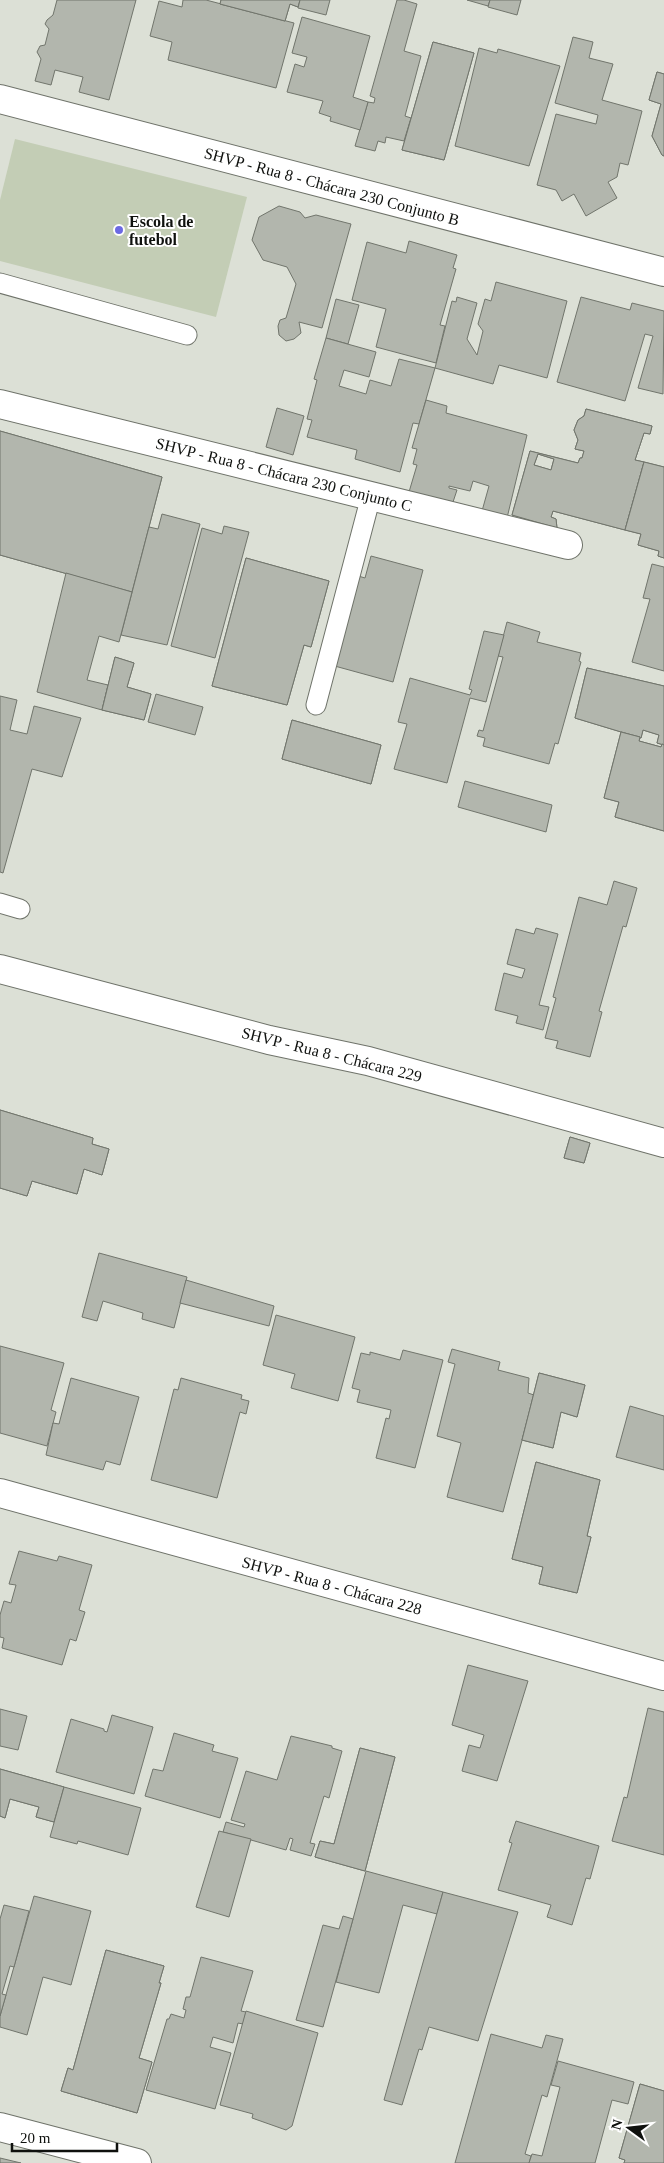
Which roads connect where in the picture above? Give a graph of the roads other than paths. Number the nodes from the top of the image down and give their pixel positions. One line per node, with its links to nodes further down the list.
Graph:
1 (0, 99): 2 (street, SHVP - Rua 8 - Chácara 230 Conjunto B)
2 (664, 272)
3 (0, 283): 4 (lane)
4 (187, 335)
5 (0, 404): 6 (street, SHVP - Rua 8 - Chácara 230 Conjunto C)
6 (371, 496): 7 (street, SHVP - Rua 8 - Chácara 230 Conjunto C); 8 (lane)
7 (568, 545)
8 (316, 705)
9 (0, 903): 10 (lane)
10 (20, 909)
11 (0, 969): 12 (street, SHVP - Rua 8 - Chácara 229)
12 (664, 1143)
13 (0, 1493): 14 (street, SHVP - Rua 8 - Chácara 228)
14 (664, 1676)
15 (0, 2127): 16 (street)
16 (137, 2163)

